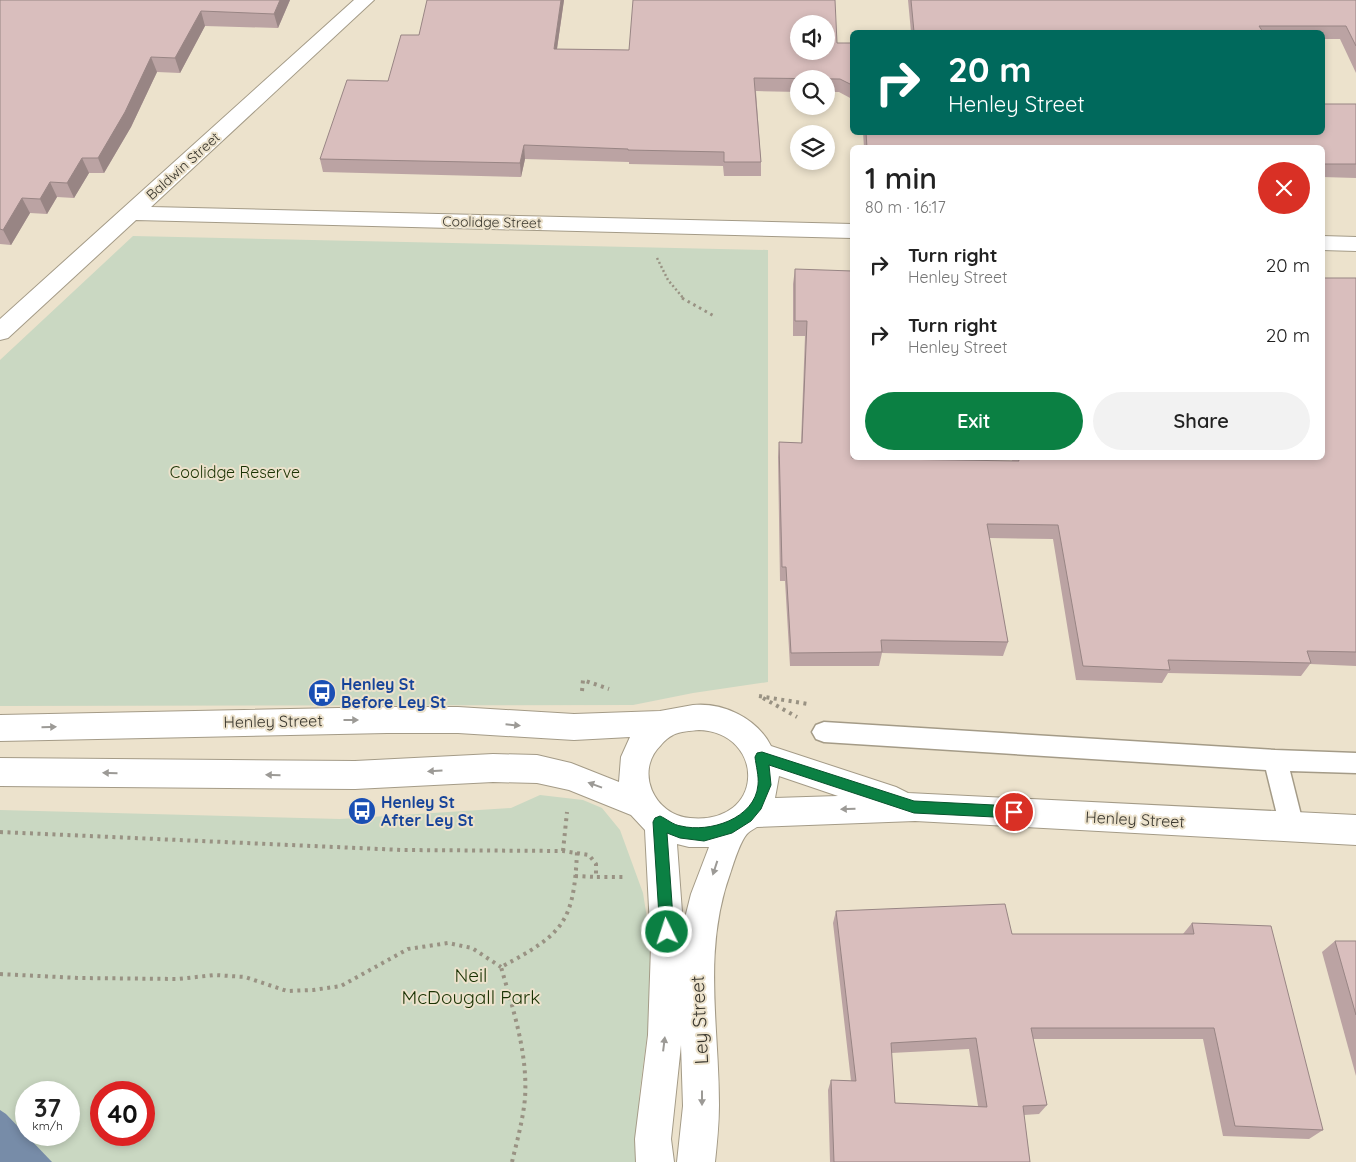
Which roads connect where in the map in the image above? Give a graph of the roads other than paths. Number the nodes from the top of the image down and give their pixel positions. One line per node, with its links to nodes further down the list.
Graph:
1 (365, 0): 2 (street, Baldwin Street)
2 (131, 213): 3 (street, Coolidge Street); 6 (street, Baldwin Street)
3 (850, 231)
4 (1325, 243): 5 (street)
5 (1356, 244)
6 (0, 332)
7 (665, 723): 8 (street, Henley Street, one-way to 7); 10 (street, Henley Street); 15 (street, Henley Street)
8 (0, 728)
9 (824, 732): 11 (lane)
10 (762, 757): 14 (street, Henley Street); 16 (street)
11 (1275, 760): 12 (lane); 17 (lane)
12 (1356, 762)
13 (0, 772): 15 (street, Henley Street, one-way to 13)
14 (914, 807): 16 (street, Henley Street, one-way to 16); 17 (street, Henley Street)
15 (650, 813): 16 (street, Henley Street); 19 (street, Ley Street, one-way to 15)
16 (743, 818): 20 (street, Ley Street, one-way to 20)
17 (1292, 827): 18 (street, Henley Street)
18 (1356, 830)
19 (655, 1162)
20 (696, 1162)

